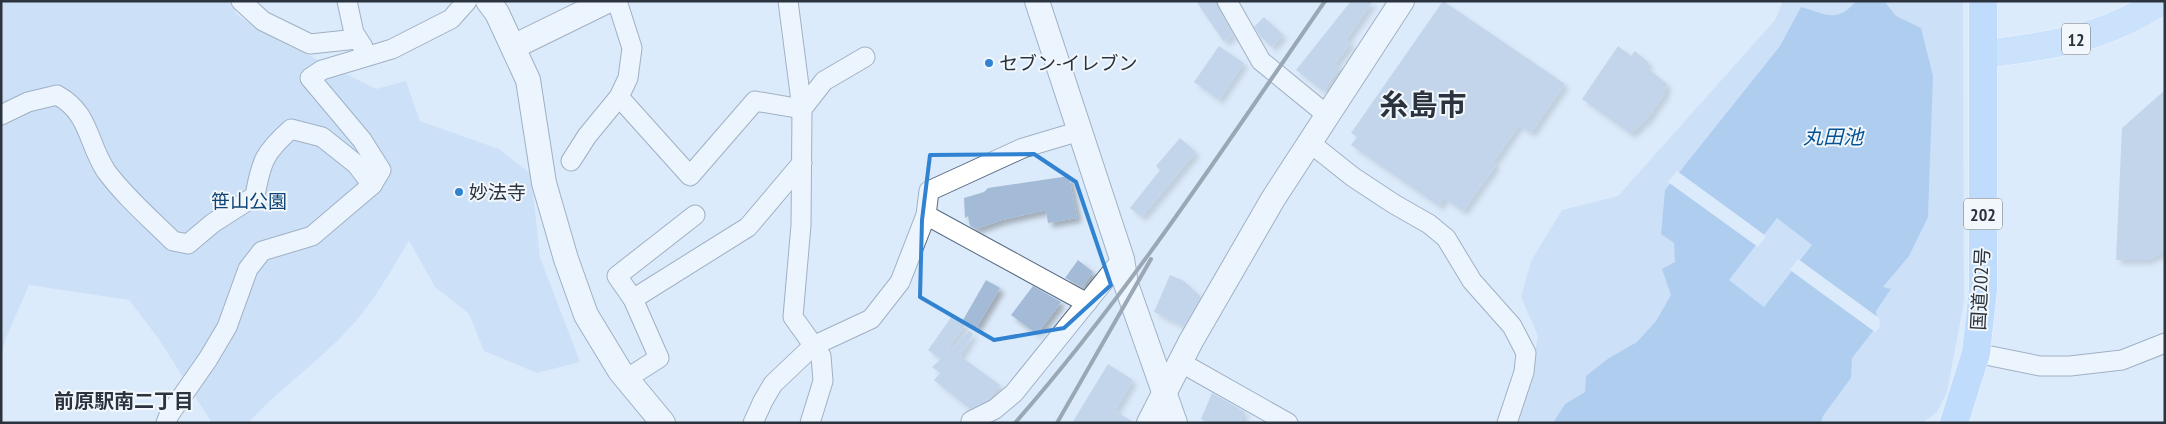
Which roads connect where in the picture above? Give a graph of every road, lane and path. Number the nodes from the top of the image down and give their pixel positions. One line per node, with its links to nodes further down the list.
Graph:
1 (241, 1): 13 (street)
2 (347, 1): 13 (street)
3 (467, 1): 16 (street)
4 (488, 1): 14 (street)
5 (606, 1): 14 (street)
6 (617, 1): 18 (street)
7 (788, 1): 19 (street)
8 (1227, 1): 21 (street)
9 (1402, 1): 21 (street)
10 (1983, 1): 15 (highway, 国道202号 / 202)
11 (2161, 1): 15 (main road, 12)
12 (1043, 4): 22 (street)
13 (357, 39): 16 (street)
14 (514, 47): 36 (street)
15 (1984, 54): 34 (highway, 国道202号 / 202)
16 (370, 56): 26 (street)
17 (865, 57): 19 (street)
18 (619, 97): 19 (street); 24 (street)
19 (802, 109): 25 (street)
20 (1, 115): 26 (street)
21 (1327, 115): 23 (street)
22 (1080, 131): 28 (street); 29 (street)
23 (1309, 142): 35 (street); 46 (street)
24 (571, 161)
25 (802, 164): 30 (street); 33 (street)
26 (372, 185): 39 (street)
27 (695, 215): 30 (street)
28 (926, 215): 31 (street); 33 (street)
29 (1122, 260): 31 (street); 37 (street)
30 (633, 300): 36 (street)
31 (1087, 303): 38 (street)
32 (2165, 343): 34 (street)
33 (813, 346): 41 (street); 42 (street)
34 (1976, 353): 47 (highway, 国道202号 / 202)
35 (1180, 362): 37 (street); 45 (street)
36 (626, 379): 40 (street)
37 (1165, 392): 43 (street); 44 (street)
38 (971, 421)
39 (166, 423)
40 (663, 423)
41 (753, 423)
42 (810, 423)
43 (1150, 423)
44 (1175, 423)
45 (1288, 423)
46 (1507, 423)
47 (1954, 423)

